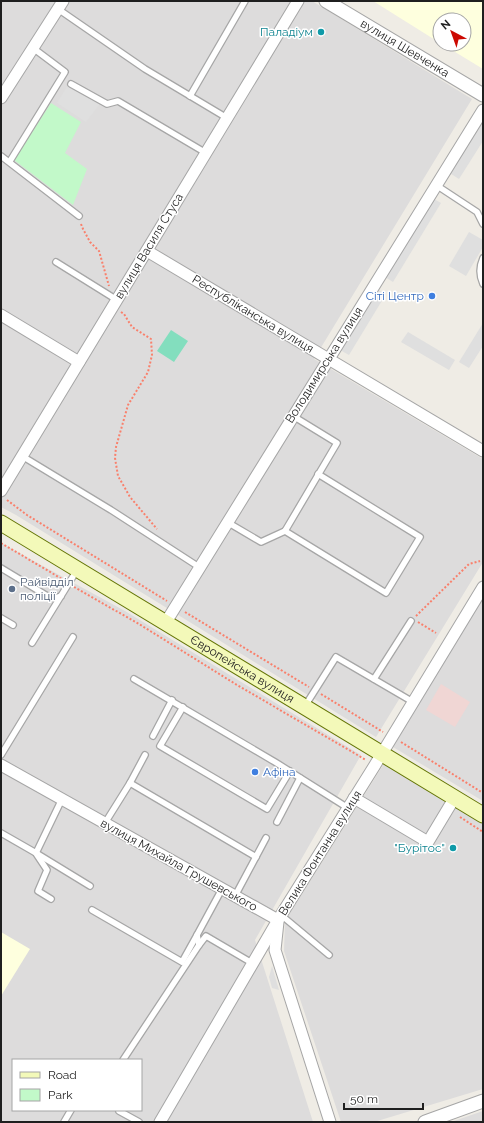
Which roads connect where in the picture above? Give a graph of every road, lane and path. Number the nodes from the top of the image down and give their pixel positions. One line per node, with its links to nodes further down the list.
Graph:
1 (245, 1): 8 (lane)
2 (298, 1): 11 (street, вулиця Василя Стуса)
3 (326, 1): 7 (street, вулиця Шевченка)
4 (60, 5): 5 (street); 8 (lane)
5 (33, 48): 9 (street); 14 (lane)
6 (71, 84): 12 (lane)
7 (483, 95)
8 (190, 96): 11 (lane)
9 (1, 98)
10 (483, 110): 15 (street, Володимирська вулиця)
11 (227, 118): 12 (street, вулиця Василя Стуса)
12 (206, 153): 19 (street, вулиця Василя Стуса)
13 (1, 156): 14 (lane)
14 (10, 161): 17 (lane)
15 (436, 185): 16 (lane); 25 (street, Володимирська вулиця)
16 (480, 212): 18 (lane)
17 (79, 216): 23 (path)
18 (483, 224)
19 (147, 251): 23 (street, вулиця Василя Стуса); 25 (street, Республіканська вулиця)
20 (483, 258): 22 (lane)
21 (56, 262): 23 (lane)
22 (483, 284)
23 (113, 301): 26 (street, вулиця Василя Стуса); 36 (path)
24 (1, 315): 26 (street)
25 (328, 359): 27 (street, Володимирська вулиця); 28 (street, Республіканська вулиця)
26 (79, 362): 29 (street, вулиця Василя Стуса)
27 (293, 416): 30 (lane); 33 (street, Володимирська вулиця)
28 (483, 451)
29 (22, 456): 31 (street, вулиця Василя Стуса); 39 (lane)
30 (318, 474): 35 (lane); 35 (lane)
31 (1, 491)
32 (1, 496): 46 (path)
33 (227, 522): 35 (lane); 39 (street, Володимирська вулиця)
34 (1, 523): 41 (main road, Європейська вулиця)
35 (285, 531)
36 (160, 533)
37 (1, 543): 42 (path)
38 (480, 562): 49 (path)
39 (199, 567): 46 (street, Володимирська вулиця)
40 (1, 568): 44 (lane)
41 (77, 569): 42 (lane); 48 (main road, Європейська вулиця)
42 (68, 583): 44 (lane); 65 (path)
43 (483, 587): 45 (street, Велика Фонтанна вулиця)
44 (61, 596): 53 (lane)
45 (480, 599): 58 (street, Велика Фонтанна вулиця)
46 (175, 606): 48 (street, Володимирська вулиця); 56 (path)
47 (1, 618): 50 (lane)
48 (166, 622): 59 (main road, Європейська вулиця)
49 (411, 622): 51 (path); 55 (lane)
50 (13, 625)
51 (436, 633)
52 (73, 637): 64 (lane)
53 (32, 643)
54 (134, 678): 57 (lane)
55 (374, 679): 56 (lane); 58 (lane)
56 (315, 690): 59 (lane); 62 (path)
57 (172, 700): 60 (lane); 61 (lane)
58 (413, 702): 62 (street, Велика Фонтанна вулиця)
59 (305, 706): 65 (main road, Європейська вулиця)
60 (183, 707): 67 (lane); 67 (lane)
61 (152, 736)
62 (392, 737): 65 (street, Велика Фонтанна вулиця); 70 (path)
63 (145, 754): 69 (lane)
64 (1, 755)
65 (379, 759): 71 (street, Велика Фонтанна вулиця); 73 (main road, Європейська вулиця)
66 (1, 765): 72 (street, вулиця Михайла Грушевського)
67 (290, 771): 68 (lane)
68 (300, 778): 74 (lane); 76 (lane)
69 (130, 782): 77 (lane); 82 (lane)
70 (483, 793)
71 (354, 798): 73 (street); 74 (street, Велика Фонтанна вулиця)
72 (62, 799): 77 (street, вулиця Михайла Грушевського); 81 (lane)
73 (452, 804): 75 (main road, Європейська вулиця); 78 (path)
74 (348, 808): 88 (street, Велика Фонтанна вулиця)
75 (483, 814)
76 (277, 822)
77 (106, 823): 84 (street, вулиця Михайла Грушевського)
78 (483, 832)
79 (1, 833): 81 (lane)
80 (266, 838): 82 (lane)
81 (36, 853): 83 (lane); 86 (lane)
82 (256, 857): 85 (lane)
83 (90, 886)
84 (222, 889): 85 (street, вулиця Михайла Грушевського); 89 (lane)
85 (235, 896): 88 (street, вулиця Михайла Грушевського)
86 (51, 899)
87 (92, 910): 89 (lane)
88 (279, 917): 91 (lane); 92 (street, Велика Фонтанна вулиця); 100 (street)
89 (197, 935): 90 (lane)
90 (199, 945): 92 (lane); 93 (lane)
91 (329, 955)
92 (252, 963): 99 (street, Велика Фонтанна вулиця)
93 (124, 1059)
94 (483, 1101): 101 (street)
95 (70, 1111): 97 (lane)
96 (119, 1111): 98 (lane)
97 (64, 1122)
98 (139, 1122)
99 (160, 1122)
100 (330, 1122)
101 (427, 1122)

